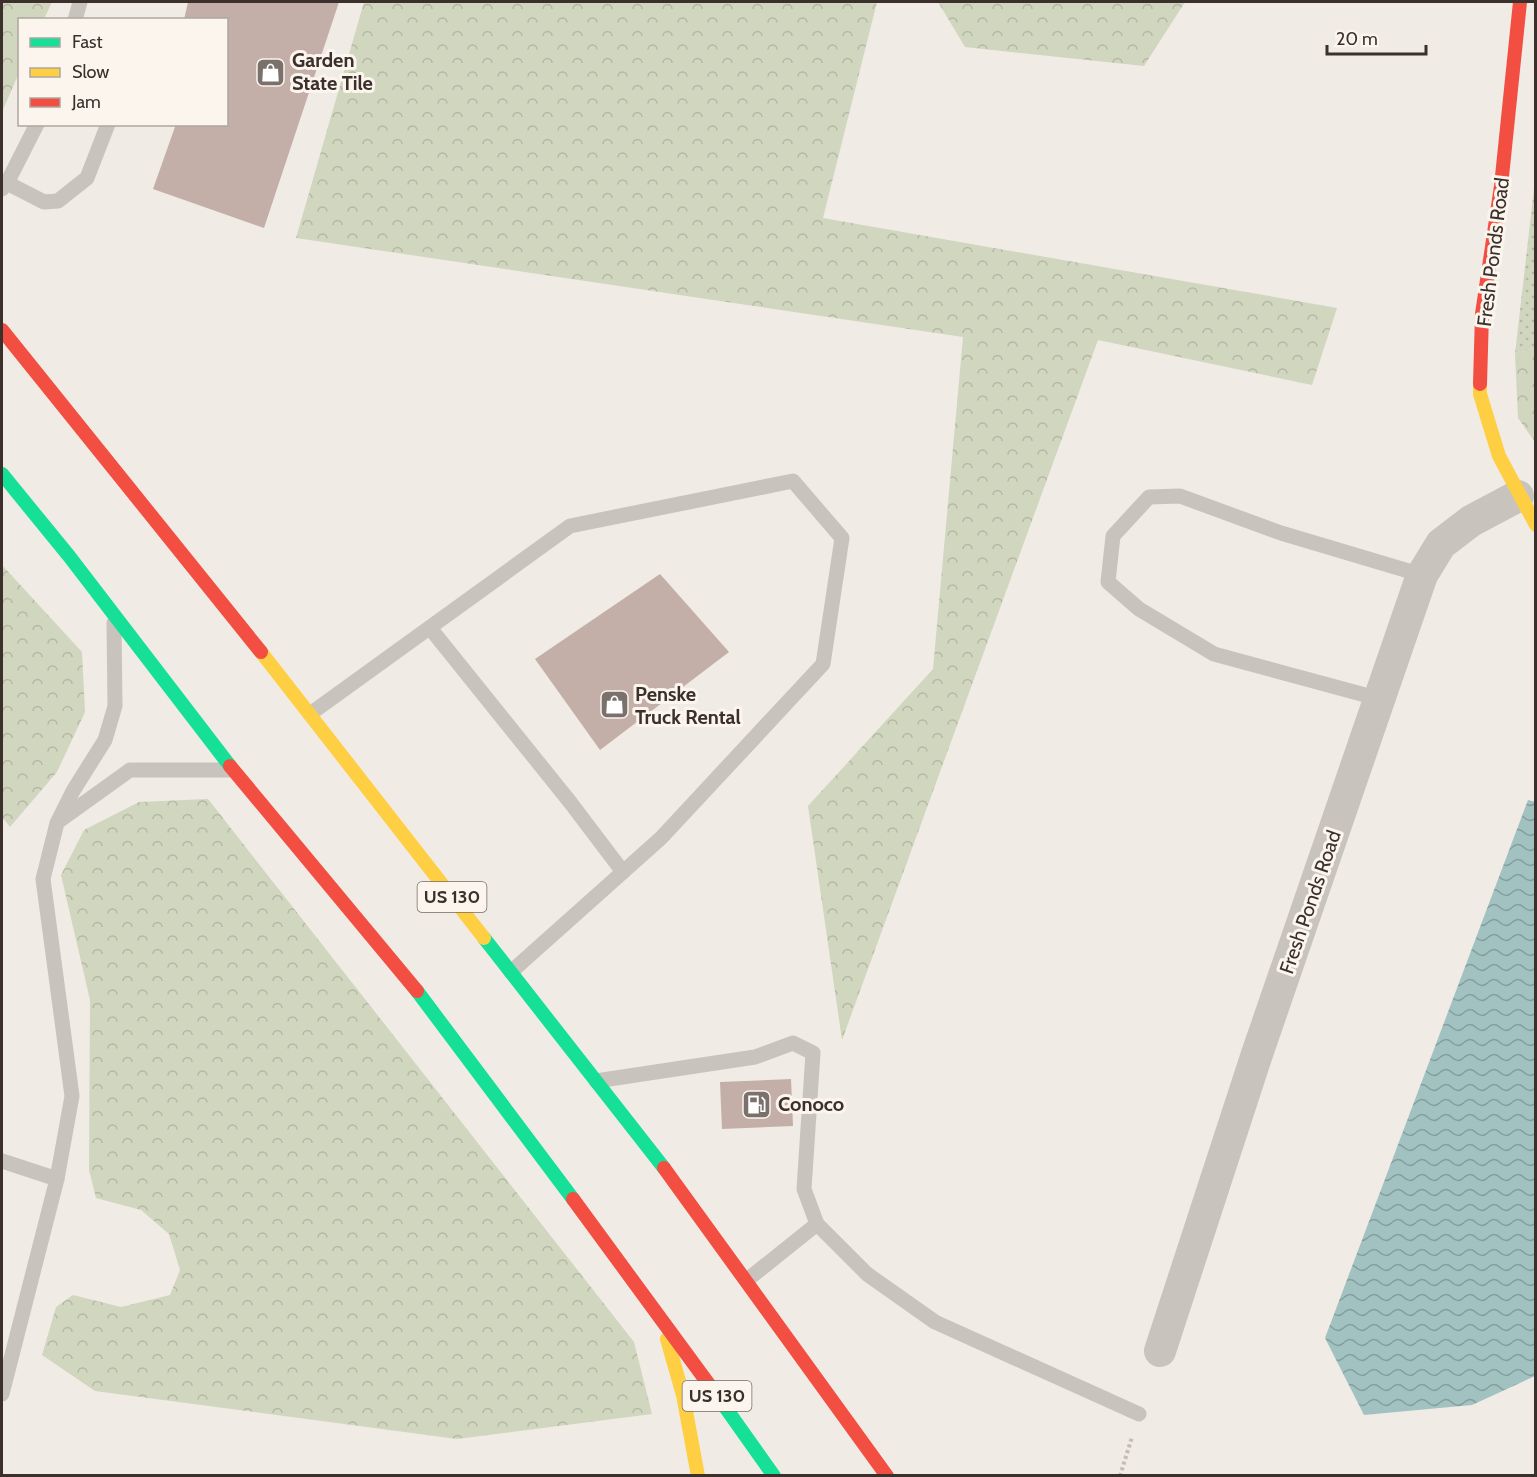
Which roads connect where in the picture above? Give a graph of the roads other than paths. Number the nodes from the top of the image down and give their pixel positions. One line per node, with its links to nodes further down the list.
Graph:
1 (80, 2): 3 (lane)
2 (1520, 2): 9 (main road, Fresh Ponds Road)
3 (76, 18)
4 (36, 126): 6 (lane)
5 (107, 126): 6 (lane)
6 (4, 186)
7 (2, 330): 15 (main road, US 130)
8 (2, 474): 12 (main road, US 130)
9 (1518, 496): 10 (main road, Fresh Ponds Road); 11 (street, Fresh Ponds Road)
10 (1536, 525)
11 (1422, 575): 14 (street, Fresh Ponds Road); 14 (lane)
12 (114, 615): 16 (main road, US 130); 17 (lane)
13 (430, 628): 15 (lane); 18 (lane); 18 (lane)
14 (1380, 699): 27 (street, Fresh Ponds Road)
15 (310, 714): 19 (main road, US 130)
16 (233, 770): 17 (lane); 25 (main road, US 130)
17 (57, 823): 22 (lane)
18 (623, 872): 19 (lane)
19 (511, 972): 20 (main road, US 130)
20 (596, 1081): 23 (lane); 24 (main road, US 130)
21 (2, 1161): 22 (lane)
22 (57, 1179): 26 (lane)
23 (817, 1224): 24 (lane); 29 (lane)
24 (747, 1280): 32 (main road, US 130)
25 (661, 1317): 30 (main road); 31 (main road, US 130)
26 (8, 1339): 28 (lane)
27 (1160, 1351)
28 (2, 1394)
29 (1139, 1414)
30 (698, 1476)
31 (774, 1476)
32 (886, 1476)

